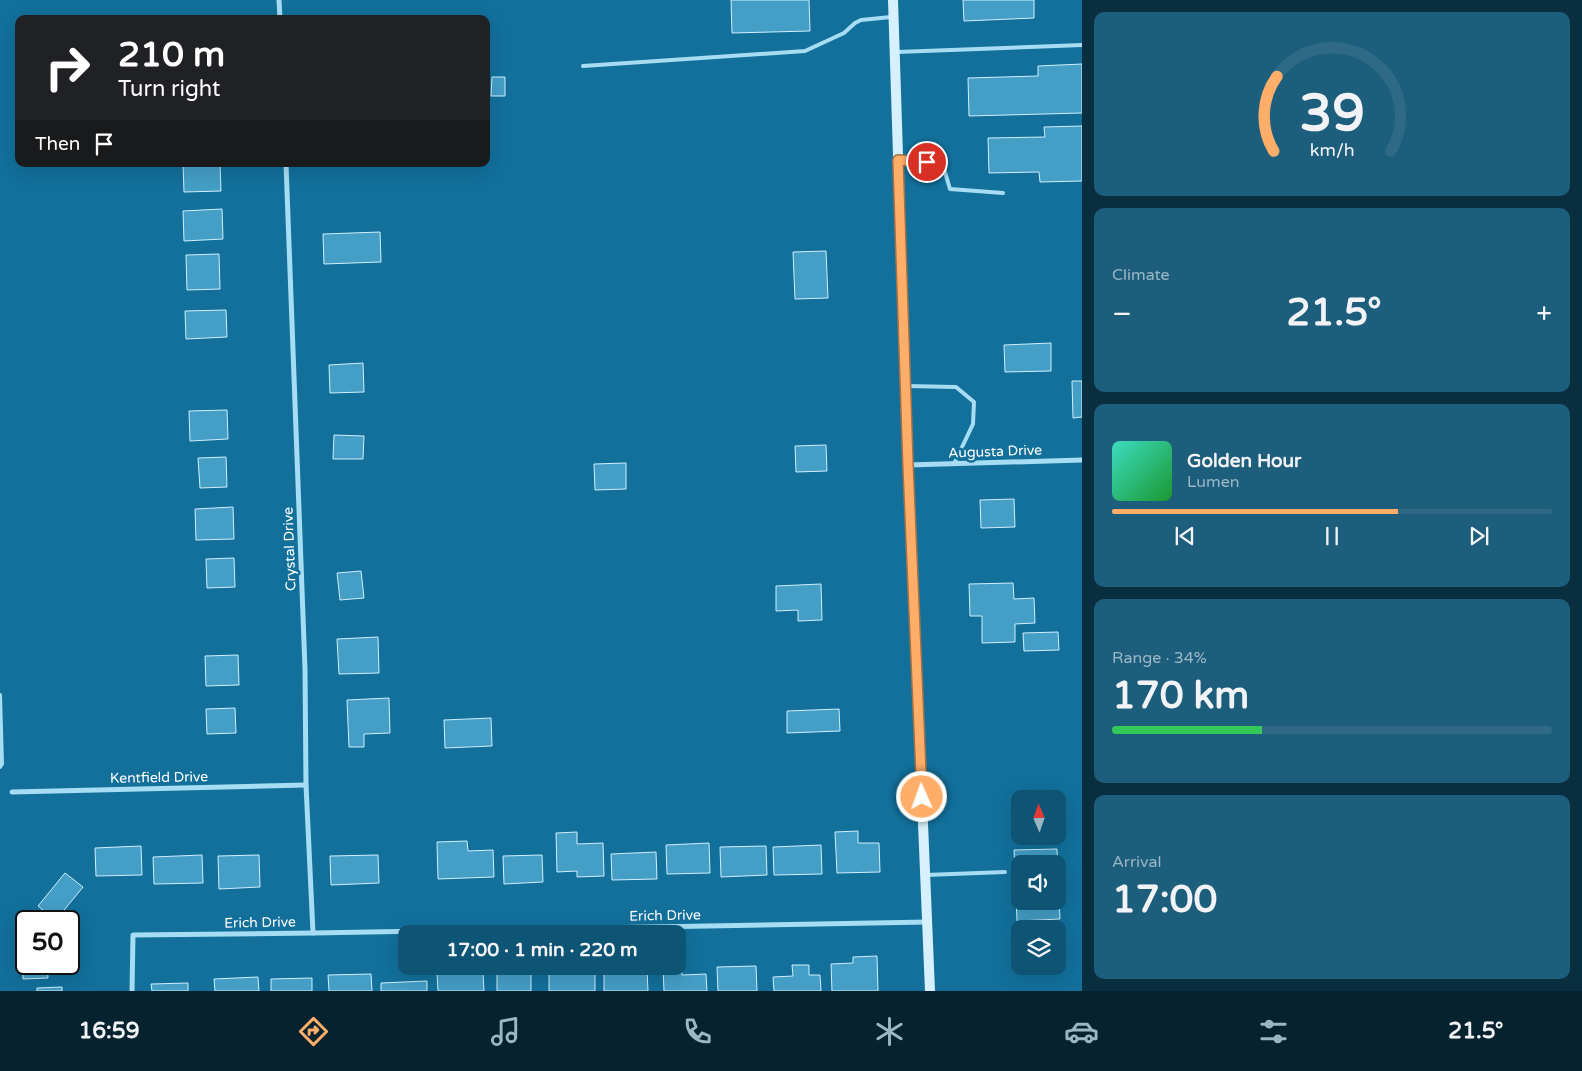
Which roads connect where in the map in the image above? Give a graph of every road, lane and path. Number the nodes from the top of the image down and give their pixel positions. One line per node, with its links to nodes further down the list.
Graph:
1 (280, 0): 3 (street)
2 (893, 0): 4 (main road)
3 (280, 15)
4 (893, 17): 6 (main road); 7 (lane)
5 (1082, 45): 6 (lane)
6 (895, 52): 8 (main road)
7 (583, 66)
8 (898, 160): 10 (lane); 11 (main road)
9 (286, 167): 17 (street, Crystal Drive)
10 (1002, 193)
11 (906, 386): 13 (lane); 14 (main road)
12 (1082, 460): 13 (street, Augusta Drive)
13 (954, 464): 14 (street, Augusta Drive)
14 (908, 465): 20 (main road)
15 (0, 695): 16 (lane)
16 (0, 766)
17 (306, 785): 18 (street, Kentfield Drive); 22 (street, Crystal Drive)
18 (12, 792)
19 (1005, 872): 20 (lane)
20 (926, 876): 21 (main road)
21 (928, 922): 22 (street, Erich Drive); 24 (main road)
22 (313, 933): 23 (street, Erich Drive)
23 (132, 991)
24 (930, 991)

